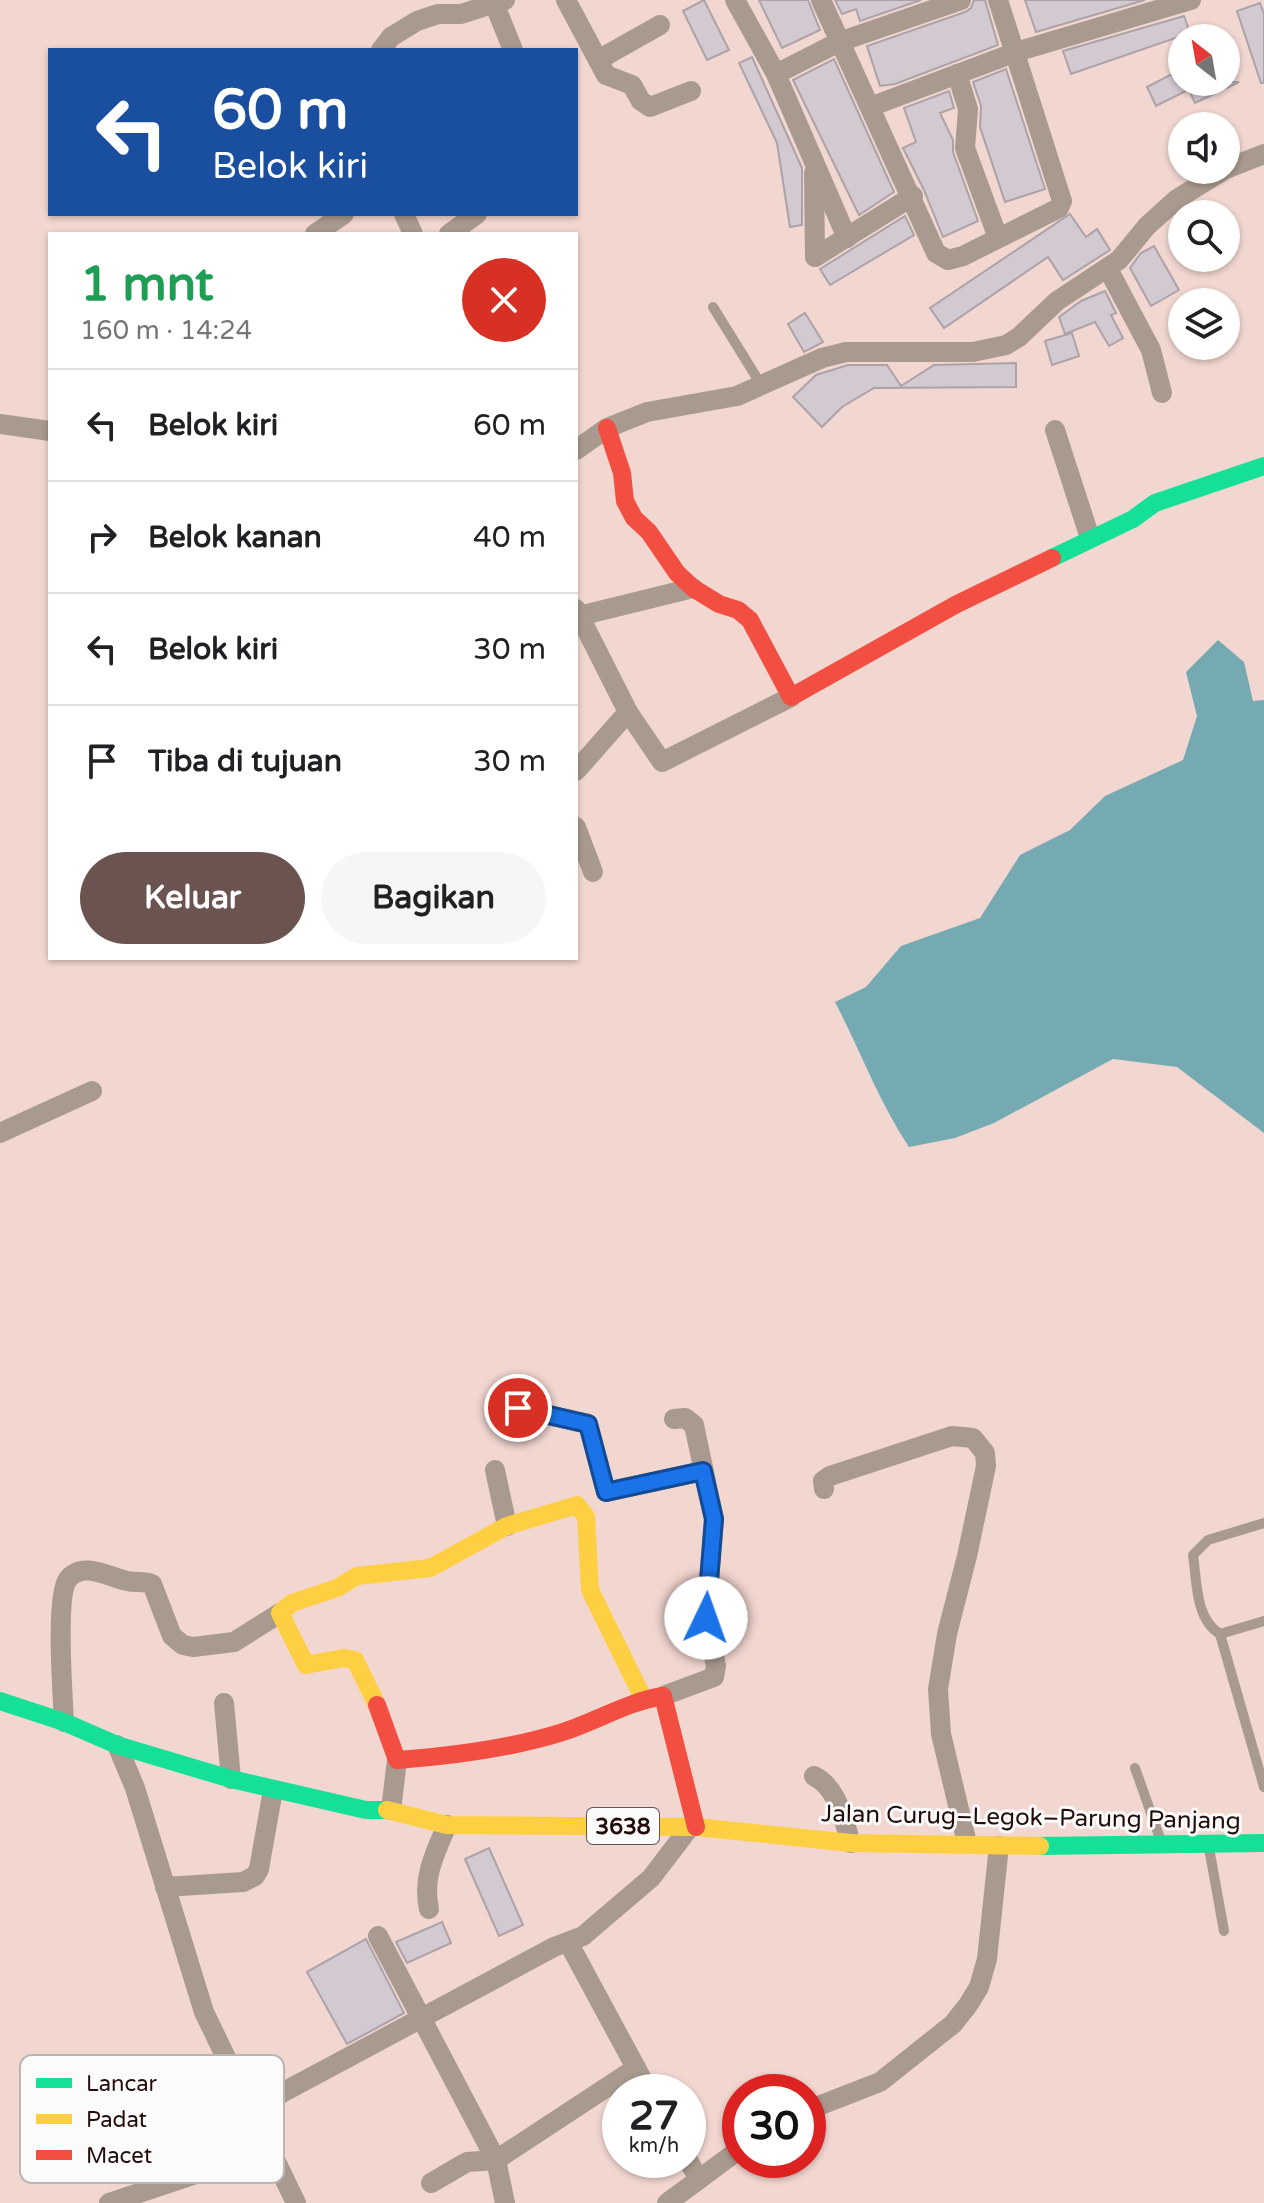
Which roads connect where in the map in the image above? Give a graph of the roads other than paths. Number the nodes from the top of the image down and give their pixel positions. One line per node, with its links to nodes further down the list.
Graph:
1 (566, 0): 14 (street)
2 (735, 0): 15 (street)
3 (821, 0): 10 (street)
4 (961, 0): 10 (street)
5 (998, 0): 13 (street)
6 (1191, 0): 8 (street)
7 (500, 2): 11 (street); 12 (street)
8 (1168, 4): 13 (street)
9 (660, 25): 14 (street)
10 (839, 42): 15 (street); 18 (street)
11 (383, 48)
12 (512, 48)
13 (1016, 52): 16 (street); 29 (street)
14 (598, 60): 17 (street)
15 (776, 74): 20 (street)
16 (957, 74): 18 (street); 29 (street)
17 (691, 91)
18 (870, 107): 23 (street)
19 (1264, 154): 21 (street)
20 (814, 163): 28 (street); 28 (street)
21 (1240, 163)
22 (1201, 184): 30 (street)
23 (913, 196): 28 (street); 29 (street)
24 (341, 216): 26 (street)
25 (474, 216): 27 (street)
26 (318, 232)
27 (452, 232)
28 (847, 238)
29 (998, 238)
30 (1108, 269): 32 (street); 33 (street)
31 (713, 307): 32 (lane)
32 (762, 386): 35 (street)
33 (1162, 393)
34 (0, 424): 37 (street)
35 (607, 428): 38 (street); 41 (street)
36 (1055, 430): 40 (street)
37 (48, 431)
38 (578, 449)
39 (1264, 466): 40 (street)
40 (1090, 538): 44 (street)
41 (693, 588): 42 (street); 44 (street)
42 (578, 613)
43 (578, 615): 45 (street)
44 (791, 697): 45 (street)
45 (628, 712): 46 (street)
46 (578, 769)
47 (578, 832): 48 (street)
48 (593, 872)
49 (92, 1091): 50 (street)
50 (0, 1133)
51 (518, 1408): 54 (street)
52 (674, 1419): 54 (street)
53 (495, 1470): 57 (street)
54 (703, 1471): 61 (street)
55 (824, 1489): 77 (street)
56 (1264, 1523): 60 (lane)
57 (507, 1526): 58 (street); 61 (street)
58 (280, 1613): 64 (street); 66 (street)
59 (1264, 1621): 60 (lane)
60 (1220, 1634): 70 (lane)
61 (653, 1697): 66 (street); 74 (street)
62 (0, 1701): 64 (street, Jalan Curug–Legok–Parung Panjang / 3638)
63 (224, 1703): 69 (street)
64 (64, 1722): 65 (street, Jalan Curug–Legok–Parung Panjang / 3638)
65 (117, 1745): 69 (street, Jalan Curug–Legok–Parung Panjang / 3638); 81 (street)
66 (397, 1760): 72 (street)
67 (1135, 1768): 78 (lane)
68 (814, 1776): 76 (street)
69 (231, 1779): 71 (street, Jalan Curug–Legok–Parung Panjang / 3638)
70 (1264, 1787)
71 (273, 1790): 72 (street, Jalan Curug–Legok–Parung Panjang / 3638); 81 (street)
72 (391, 1810): 73 (street, Jalan Curug–Legok–Parung Panjang / 3638)
73 (447, 1825): 74 (street, Jalan Curug–Legok–Parung Panjang / 3638); 82 (street)
74 (693, 1827): 76 (street, Jalan Curug–Legok–Parung Panjang / 3638); 85 (street)
75 (1208, 1842): 78 (street, Jalan Curug–Legok–Parung Panjang / 3638); 79 (street, Jalan Curug–Legok–Parung Panjang / 3638); 83 (lane)
76 (851, 1843): 77 (street, Jalan Curug–Legok–Parung Panjang / 3638)
77 (967, 1843): 80 (street, Jalan Curug–Legok–Parung Panjang / 3638)
78 (1162, 1843): 80 (street, Jalan Curug–Legok–Parung Panjang / 3638)
79 (1264, 1843)
80 (999, 1846): 91 (street)
81 (165, 1887): 87 (street)
82 (429, 1909)
83 (1224, 1931)
84 (378, 1936): 86 (street)
85 (568, 1942): 86 (street); 88 (street)
86 (423, 2017): 90 (street); 92 (street)
87 (225, 2055)
88 (636, 2068): 89 (street); 92 (street)
89 (639, 2074)
90 (284, 2092)
91 (826, 2103)
92 (496, 2160): 96 (street); 99 (street)
93 (284, 2177): 98 (street)
94 (686, 2178): 100 (street)
95 (169, 2183): 97 (street)
96 (431, 2183)
97 (109, 2203)
98 (296, 2203)
99 (505, 2203)
100 (667, 2203)

